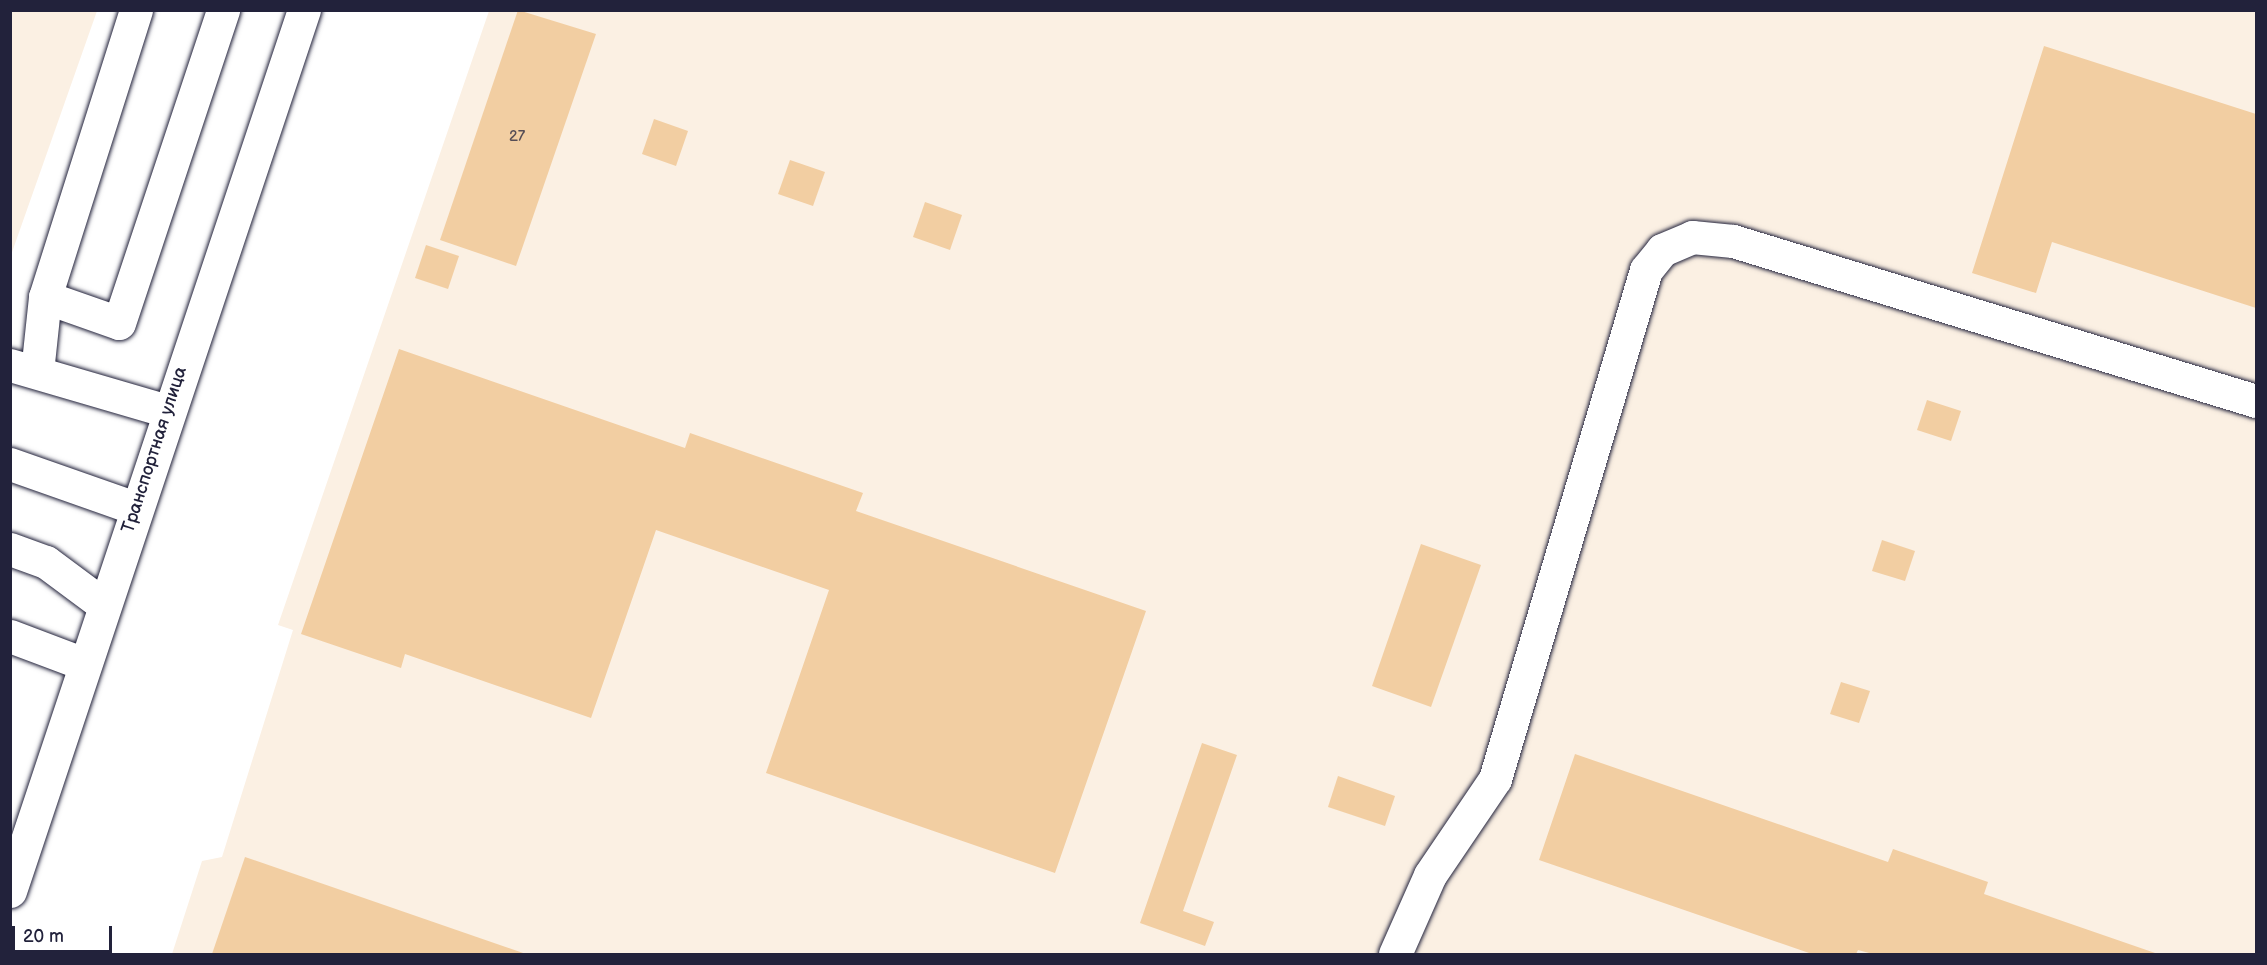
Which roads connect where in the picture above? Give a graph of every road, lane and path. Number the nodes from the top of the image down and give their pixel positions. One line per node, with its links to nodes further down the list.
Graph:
1 (136, 10): 4 (street)
2 (223, 10): 4 (street)
3 (304, 11): 7 (street, Транспортная улица)
4 (45, 297): 5 (street)
5 (24, 369): 7 (street)
6 (2256, 401): 15 (street)
7 (167, 411): 9 (street, Транспортная улица)
8 (10, 464): 9 (street)
9 (135, 508): 11 (street, Транспортная улица)
10 (10, 549): 11 (street)
11 (104, 605): 13 (street, Транспортная улица)
12 (10, 636): 13 (street)
13 (84, 664): 14 (street, Транспортная улица)
14 (10, 891)
15 (1395, 954)

